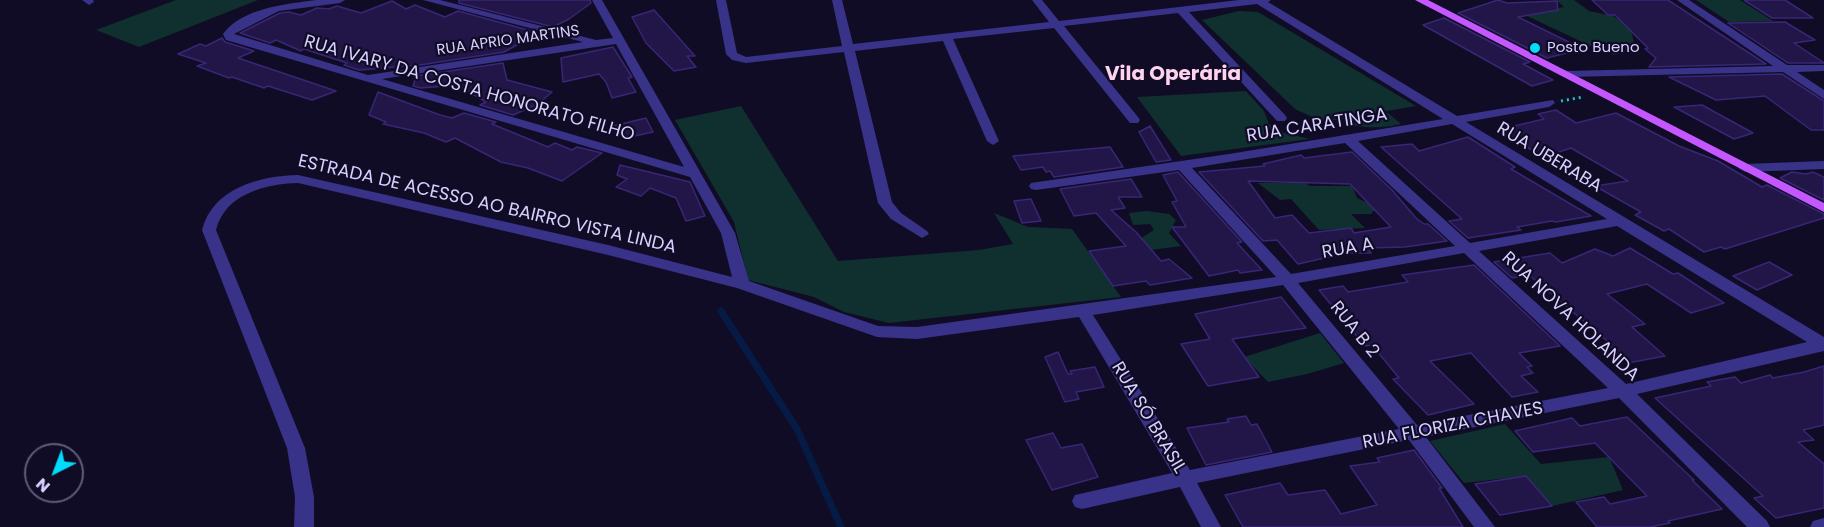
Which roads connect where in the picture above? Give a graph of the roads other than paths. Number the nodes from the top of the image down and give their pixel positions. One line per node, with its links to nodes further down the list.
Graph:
1 (340, 0): 20 (street, RUA IVARY DA COSTA HONORATO FILHO)
2 (428, 0): 15 (street)
3 (597, 0): 14 (street)
4 (721, 0): 16 (street)
5 (837, 0): 16 (street)
6 (1036, 0): 12 (street)
7 (1257, 0): 8 (street); 11 (street); 25 (street, RUA UBERABA)
8 (1268, 0)
9 (1420, 0): 19 (main road)
10 (1682, 0): 18 (street)
11 (1181, 10): 12 (street); 23 (street)
12 (1057, 25): 13 (street); 24 (street)
13 (946, 37): 16 (street); 27 (street)
14 (620, 40): 15 (street, RUA APRIO MARTINS); 31 (street)
15 (599, 43): 20 (street, RUA APRIO MARTINS)
16 (850, 48): 35 (street)
17 (1824, 68): 18 (street)
18 (1784, 69): 19 (street); 21 (street)
19 (1567, 74): 30 (main road)
20 (366, 77): 31 (street, RUA IVARY DA COSTA HONORATO FILHO)
21 (1824, 95)
22 (1548, 104): 25 (street, RUA CARATINGA)
23 (1281, 118)
24 (1134, 120)
25 (1454, 121): 26 (street, RUA CARATINGA); 34 (street, RUA UBERABA)
26 (1350, 140): 29 (street, RUA CARATINGA); 36 (street, RUA NOVA HOLANDA)
27 (993, 141)
28 (1824, 165): 30 (street)
29 (1183, 166): 32 (street, RUA CARATINGA); 37 (street, RUA B 2)
30 (1745, 168): 33 (main road)
31 (697, 175): 38 (street)
32 (1036, 186)
33 (1824, 208)
34 (1620, 221): 36 (street, RUA A); 40 (street, RUA UBERABA)
35 (922, 234)
36 (1466, 248): 37 (street, RUA A); 41 (street, RUA NOVA HOLANDA)
37 (1287, 280): 39 (street, RUA A); 42 (street, RUA B 2)
38 (742, 284): 39 (street, ESTRADA DE ACESSO AO BAIRRO VISTA LINDA); 45 (street, ESTRADA DE ACESSO AO BAIRRO VISTA LINDA)
39 (1083, 311): 43 (street, RUA SÓ BRASIL)
40 (1823, 344): 41 (street, RUA FLORIZA CHAVES)
41 (1623, 391): 42 (street, RUA FLORIZA CHAVES); 48 (street, RUA NOVA HOLANDA)
42 (1414, 434): 43 (street, RUA FLORIZA CHAVES); 47 (street, RUA B 2)
43 (1185, 478): 44 (street, RUA FLORIZA CHAVES); 46 (street, RUA SÓ BRASIL)
44 (1082, 501)
45 (304, 527)
46 (1211, 527)
47 (1485, 527)
48 (1760, 527)

